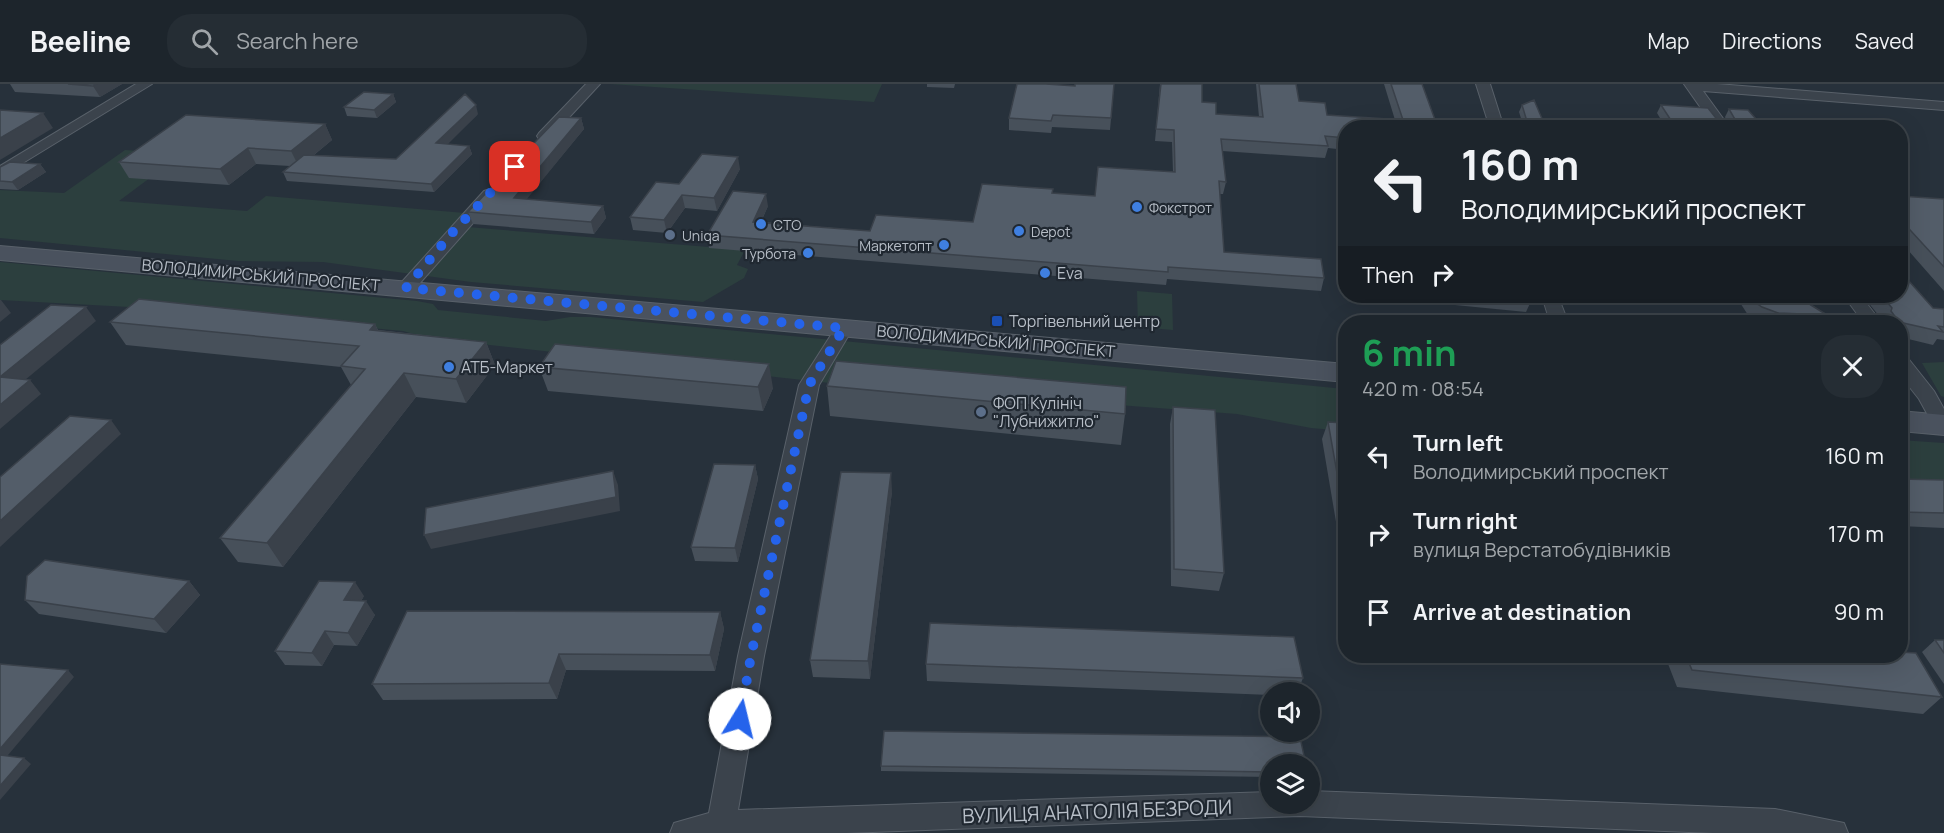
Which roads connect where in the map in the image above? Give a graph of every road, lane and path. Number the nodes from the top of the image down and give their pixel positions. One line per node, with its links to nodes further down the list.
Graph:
1 (145, 84): 9 (street)
2 (593, 84): 8 (street)
3 (1483, 84): 6 (street)
4 (1691, 85): 5 (street); 7 (street)
5 (1944, 106)
6 (1494, 120)
7 (1717, 120)
8 (530, 150)
9 (0, 172)
10 (499, 183): 12 (street)
11 (0, 253): 12 (main road, ВОЛОДИМИРСЬКИЙ ПРОСПЕКТ)
12 (406, 288): 15 (main road, ВОЛОДИМИРСЬКИЙ ПРОСПЕКТ)
13 (1857, 303): 14 (street)
14 (1867, 315)
15 (844, 328): 17 (main road, ВОЛОДИМИРСЬКИЙ ПРОСПЕКТ); 22 (street)
16 (1908, 371): 19 (street)
17 (1338, 372)
18 (1908, 422): 19 (main road)
19 (1943, 425)
20 (1260, 805): 22 (street, ВУЛИЦЯ АНАТОЛІЯ БЕЗРОДИ)
21 (1320, 805): 24 (street)
22 (721, 824): 23 (street, ВУЛИЦЯ АНАТОЛІЯ БЕЗРОДИ)
23 (684, 833)
24 (1834, 833)

